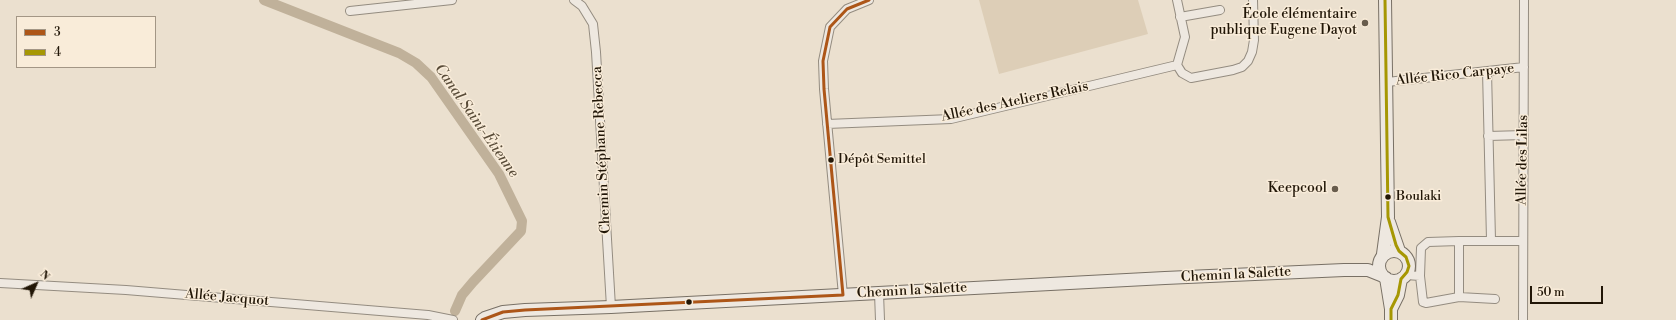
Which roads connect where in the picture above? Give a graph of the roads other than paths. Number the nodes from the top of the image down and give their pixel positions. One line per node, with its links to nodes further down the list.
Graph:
1 (452, 0): 8 (street)
2 (574, 0): 33 (street, Chemin Stéphane Rebecca)
3 (869, 0): 15 (street)
4 (1177, 0): 10 (street)
5 (1253, 0): 11 (street)
6 (1385, 0): 14 (street)
7 (1524, 0): 12 (street, Allée des Lilas)
8 (350, 10)
9 (1220, 10): 10 (street)
10 (1180, 17): 11 (street)
11 (1177, 65): 15 (street, Allée des Ateliers Relais)
12 (1524, 67): 13 (street, Allée Rico Carpaye); 16 (street, Allée des Lilas)
13 (1487, 71): 14 (street, Allée Rico Carpaye); 17 (street)
14 (1387, 82): 18 (street)
15 (827, 124): 30 (street)
16 (1524, 135): 17 (street); 21 (street, Allée des Lilas)
17 (1488, 136): 20 (street)
18 (1388, 217): 22 (street); 23 (street)
19 (1459, 240): 20 (street); 25 (street); 31 (street)
20 (1490, 240): 21 (street)
21 (1522, 241): 38 (street, Allée des Lilas)
22 (1399, 251): 23 (street); 27 (street)
23 (1382, 256): 24 (street, Chemin la Salette); 26 (street)
24 (1344, 270): 26 (street, Chemin la Salette); 29 (street, Chemin la Salette)
25 (1420, 276): 27 (street); 31 (street)
26 (1385, 277): 27 (street); 34 (street)
27 (1403, 277): 34 (street)
28 (0, 283): 35 (street, Allée Jacquot)
29 (878, 293): 30 (street, Chemin la Salette); 37 (street)
30 (843, 295): 33 (street, Chemin la Salette)
31 (1459, 297): 32 (street)
32 (1495, 299)
33 (611, 307): 36 (street, Chemin la Salette)
34 (1391, 315)
35 (453, 320)
36 (482, 320)
37 (880, 320)
38 (1523, 320)

